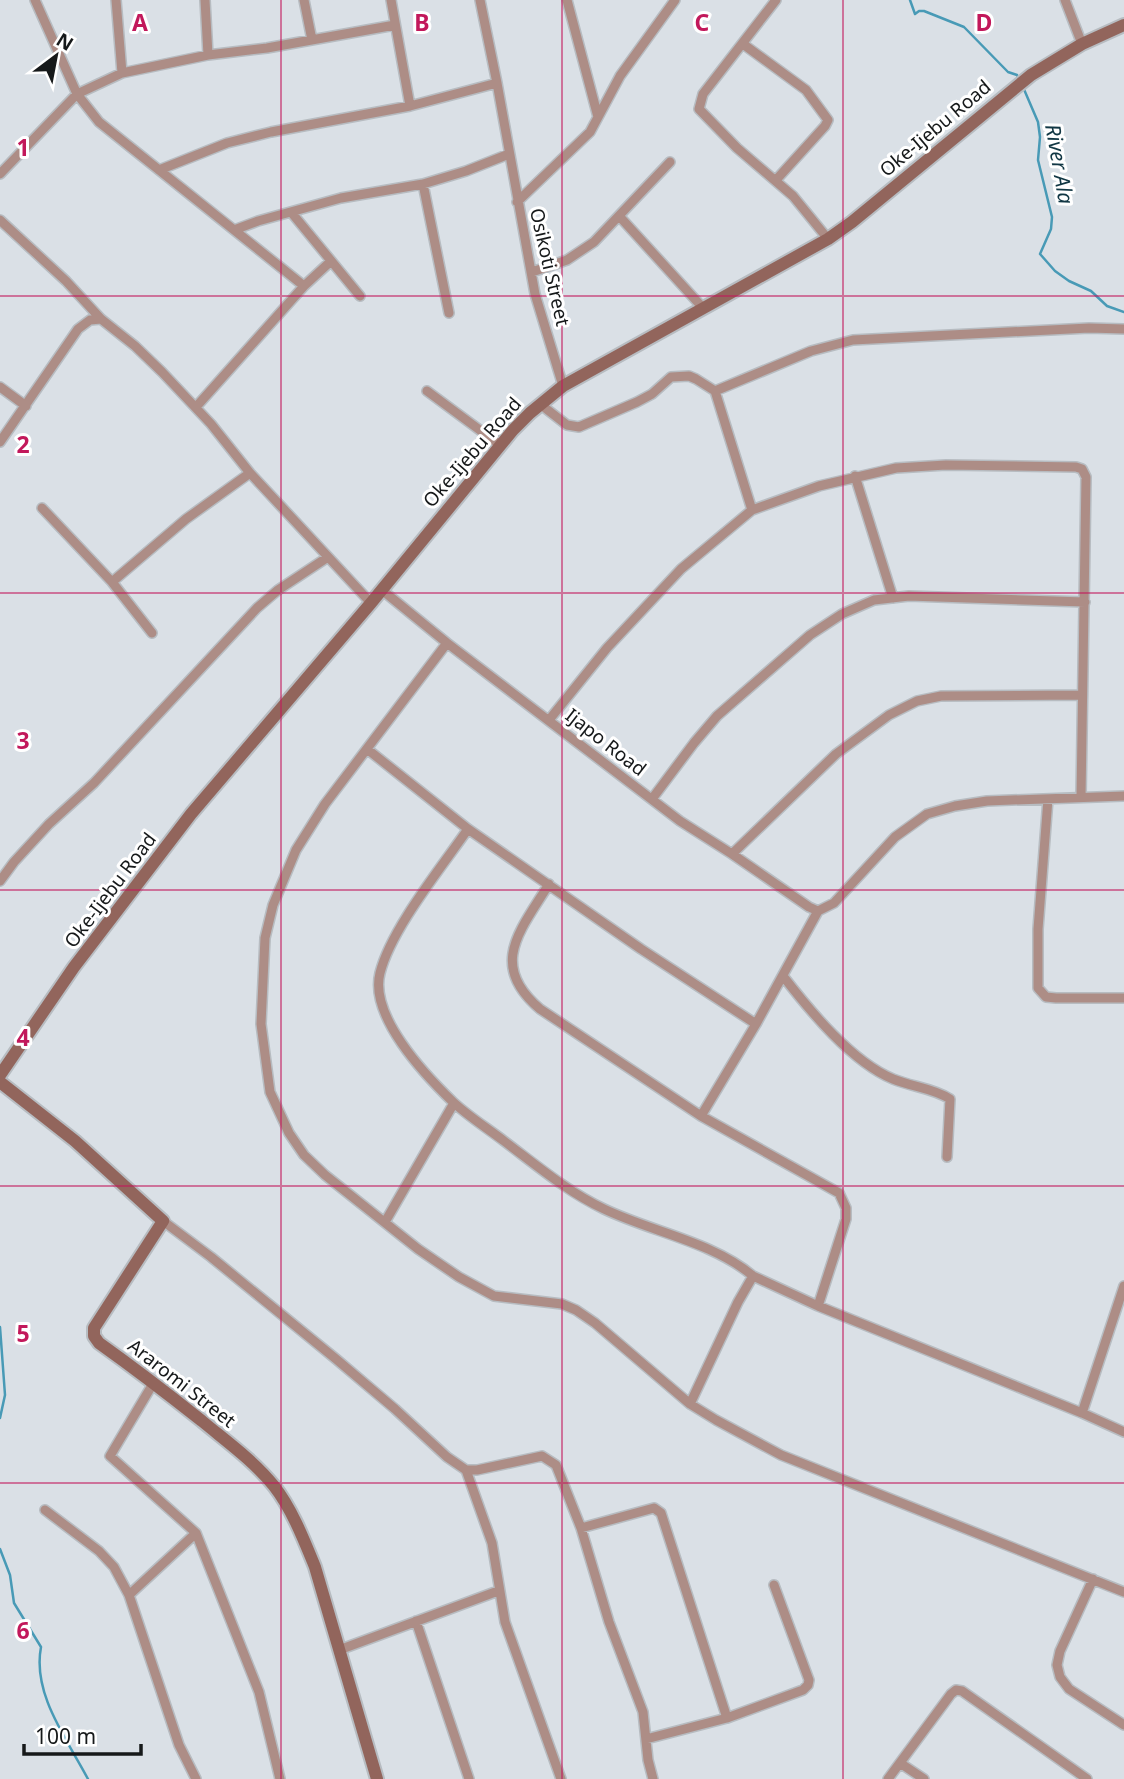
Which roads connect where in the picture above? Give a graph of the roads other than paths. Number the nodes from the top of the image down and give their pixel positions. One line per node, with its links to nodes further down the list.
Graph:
1 (35, 0): 19 (street)
2 (116, 0): 17 (street)
3 (205, 0): 16 (street)
4 (304, 0): 13 (street)
5 (391, 0): 11 (street)
6 (480, 0): 18 (street, Osikoti Street)
7 (567, 0): 21 (street)
8 (675, 0): 21 (street)
9 (776, 0): 14 (street)
10 (1065, 0): 15 (street)
11 (395, 25): 13 (street); 20 (street)
12 (1124, 25): 15 (main road, Oke-Ijebu Road)
13 (312, 40): 16 (street)
14 (743, 44): 26 (street); 26 (street)
15 (1082, 44): 33 (main road, Oke-Ijebu Road)
16 (208, 55): 17 (street)
17 (122, 72): 19 (street)
18 (497, 83): 20 (street); 22 (street, Osikoti Street)
19 (77, 94): 24 (street); 25 (street)
20 (410, 106): 24 (street)
21 (598, 117): 28 (street)
22 (509, 154): 27 (street); 28 (street, Osikoti Street)
23 (670, 162): 30 (street)
24 (159, 170): 32 (street)
25 (0, 174)
26 (776, 180): 33 (street)
27 (423, 184): 29 (street); 39 (street)
28 (517, 202): 35 (street, Osikoti Street)
29 (291, 212): 32 (street); 34 (street)
30 (620, 217): 35 (street); 38 (street)
31 (0, 220): 40 (street)
32 (233, 230): 36 (street)
33 (828, 239): 38 (main road, Oke-Ijebu Road)
34 (330, 262): 36 (street); 37 (street)
35 (532, 272): 42 (street, Osikoti Street)
36 (304, 286): 48 (street)
37 (360, 296)
38 (703, 308): 42 (main road, Oke-Ijebu Road)
39 (449, 313)
40 (101, 319): 47 (street); 48 (street)
41 (1124, 330): 45 (street)
42 (563, 386): 46 (main road, Oke-Ijebu Road)
43 (0, 387): 47 (street)
44 (427, 391): 50 (street)
45 (715, 391): 46 (street); 54 (street)
46 (540, 404): 50 (main road, Oke-Ijebu Road)
47 (26, 406): 49 (street)
48 (195, 407): 51 (street)
49 (0, 441)
50 (500, 445): 57 (main road, Oke-Ijebu Road)
51 (250, 473): 55 (street); 56 (street)
52 (855, 476): 54 (street); 58 (street); 59 (street)
53 (42, 508): 56 (street)
54 (751, 510): 64 (street)
55 (328, 557): 60 (street); 72 (street)
56 (112, 582): 61 (street)
57 (382, 590): 60 (main road, Oke-Ijebu Road); 62 (street, Ijapo Road)
58 (893, 598): 59 (street); 68 (street)
59 (1085, 602): 63 (street)
60 (371, 603): 78 (main road, Oke-Ijebu Road)
61 (152, 633)
62 (447, 643): 64 (street, Ijapo Road); 65 (street)
63 (1082, 695): 67 (street); 71 (street)
64 (549, 720): 68 (street, Ijapo Road)
65 (367, 748): 70 (street); 84 (street)
66 (1124, 796): 67 (street)
67 (1081, 797): 69 (street)
68 (652, 799): 71 (street, Ijapo Road)
69 (1048, 799): 74 (street); 76 (street)
70 (468, 829): 73 (street); 80 (street)
71 (732, 854): 74 (street, Ijapo Road)
72 (0, 881)
73 (549, 884): 77 (street); 81 (street)
74 (818, 911): 75 (street)
75 (783, 976): 77 (street); 82 (street)
76 (1124, 998)
77 (756, 1024): 81 (street)
78 (0, 1075)
79 (0, 1082): 83 (main road)
80 (454, 1103): 84 (street); 85 (street)
81 (701, 1116): 87 (street)
82 (947, 1157)
83 (163, 1222): 88 (main road, Araromi Street); 92 (street)
84 (385, 1222): 89 (street)
85 (753, 1276): 87 (street); 89 (street)
86 (1124, 1286): 90 (street)
87 (818, 1306): 90 (street)
88 (154, 1382): 95 (street); 102 (main road, Araromi Street)
89 (690, 1404): 96 (street)
90 (1082, 1413): 91 (street)
91 (1124, 1432)
92 (466, 1470): 94 (street); 98 (street)
93 (44, 1510): 100 (street)
94 (581, 1528): 103 (street); 105 (street)
95 (196, 1533): 100 (street); 108 (street)
96 (1093, 1579): 99 (street); 104 (street)
97 (774, 1585): 103 (street)
98 (498, 1591): 101 (street); 111 (street)
99 (1124, 1592)
100 (130, 1594): 107 (street)
101 (416, 1621): 102 (street); 110 (street)
102 (339, 1650): 109 (main road, Araromi Street)
103 (727, 1717): 105 (street)
104 (1124, 1725)
105 (646, 1739): 112 (street)
106 (900, 1763): 113 (street); 114 (street); 115 (street)
107 (196, 1779)
108 (280, 1779)
109 (376, 1779)
110 (469, 1779)
111 (561, 1779)
112 (653, 1779)
113 (888, 1779)
114 (924, 1779)
115 (1087, 1779)

